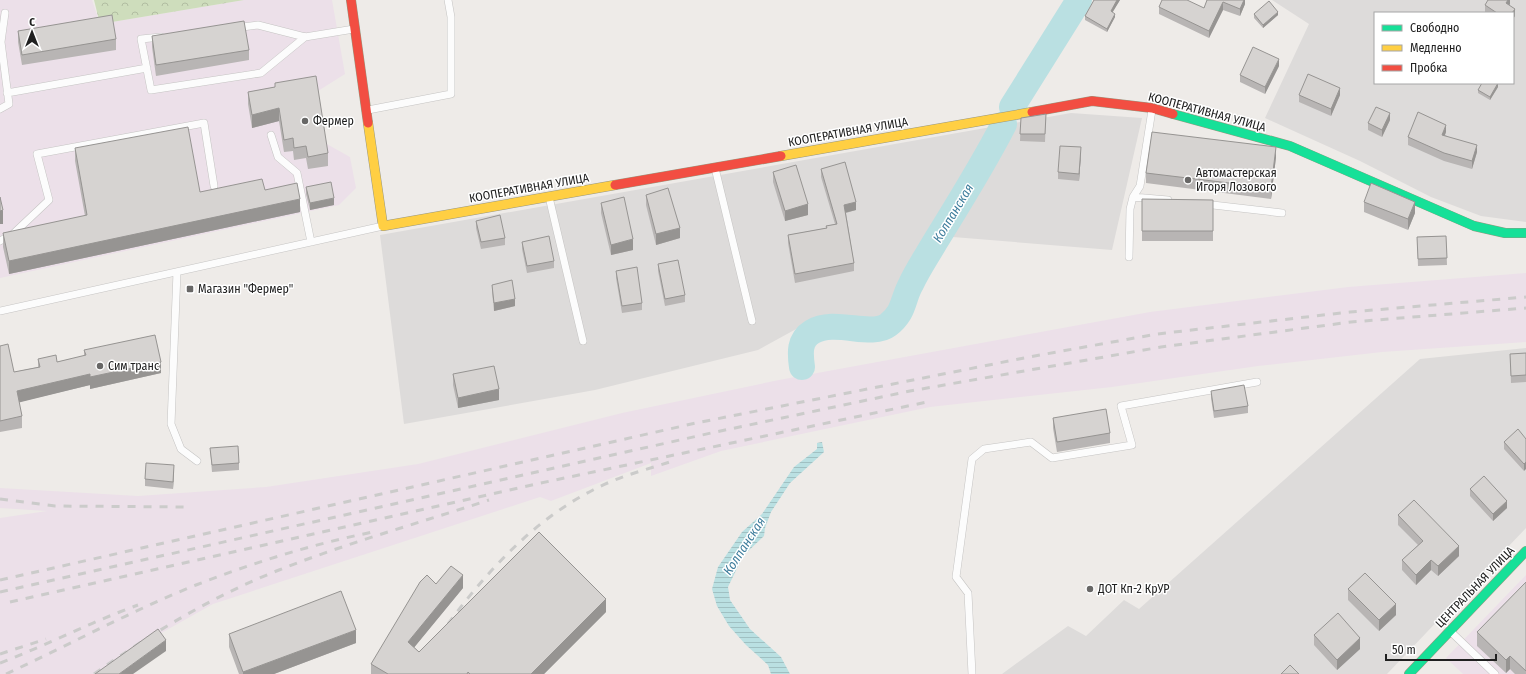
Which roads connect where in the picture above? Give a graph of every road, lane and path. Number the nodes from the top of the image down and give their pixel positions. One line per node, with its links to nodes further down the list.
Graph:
1 (351, 0): 5 (street)
2 (448, 0): 12 (lane)
3 (5, 13): 9 (lane)
4 (227, 29): 7 (lane)
5 (356, 29): 7 (lane); 12 (street)
6 (172, 36): 8 (lane)
7 (305, 38): 8 (lane)
8 (147, 68): 9 (lane)
9 (7, 93): 11 (lane)
10 (1152, 108): 14 (street, КООПЕРАТИВНАЯ УЛИЦА); 17 (lane); 22 (street, КООПЕРАТИВНАЯ УЛИЦА)
11 (0, 109)
12 (368, 110): 21 (street)
13 (271, 135): 24 (lane)
14 (715, 168): 16 (street, КООПЕРАТИВНАЯ УЛИЦА); 28 (lane)
15 (214, 186): 23 (lane)
16 (549, 197): 21 (street, КООПЕРАТИВНАЯ УЛИЦА); 29 (lane)
17 (1134, 197): 18 (lane); 25 (lane)
18 (1173, 201)
19 (1196, 204): 20 (lane)
20 (1282, 213)
21 (384, 226): 24 (lane)
22 (1526, 233)
23 (0, 241)
24 (311, 242): 26 (lane)
25 (1129, 258)
26 (177, 272): 27 (lane); 31 (lane)
27 (0, 311)
28 (752, 321)
29 (583, 341)
30 (1256, 382): 34 (lane)
31 (197, 461)
32 (1526, 551): 33 (street, ЦЕНТРАЛЬНАЯ УЛИЦА)
33 (1450, 631): 35 (street, ЦЕНТРАЛЬНАЯ УЛИЦА); 36 (lane)
34 (972, 674)
35 (1409, 674)
36 (1495, 674)

